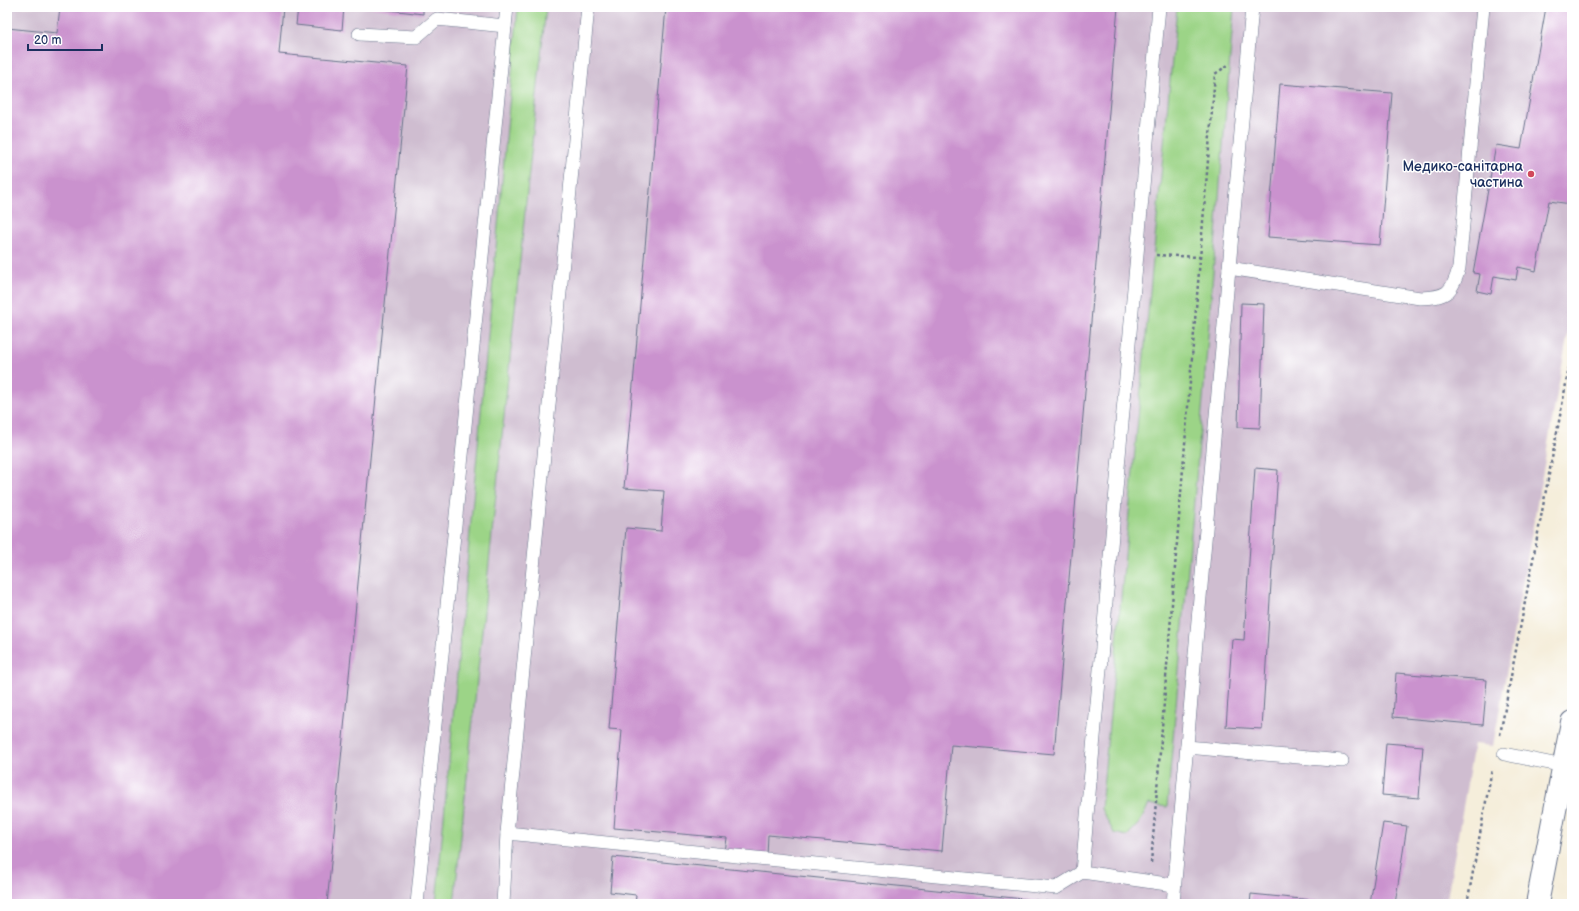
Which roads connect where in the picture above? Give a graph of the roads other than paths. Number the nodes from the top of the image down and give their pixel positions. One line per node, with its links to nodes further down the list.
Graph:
1 (507, 7): 6 (lane)
2 (588, 7): 14 (lane)
3 (1160, 7): 15 (lane)
4 (1252, 7): 8 (lane)
5 (1483, 7): 8 (lane)
6 (506, 26): 7 (lane); 17 (lane)
7 (360, 34)
8 (1229, 268): 10 (lane)
9 (1572, 722): 13 (street)
10 (1187, 747): 12 (lane); 16 (lane)
11 (1504, 754): 13 (lane)
12 (1342, 761)
13 (1568, 767): 20 (street)
14 (507, 833): 15 (lane); 18 (lane)
15 (1082, 872): 16 (lane)
16 (1174, 885): 19 (lane)
17 (417, 904)
18 (503, 904)
19 (1173, 904)
20 (1537, 904)

